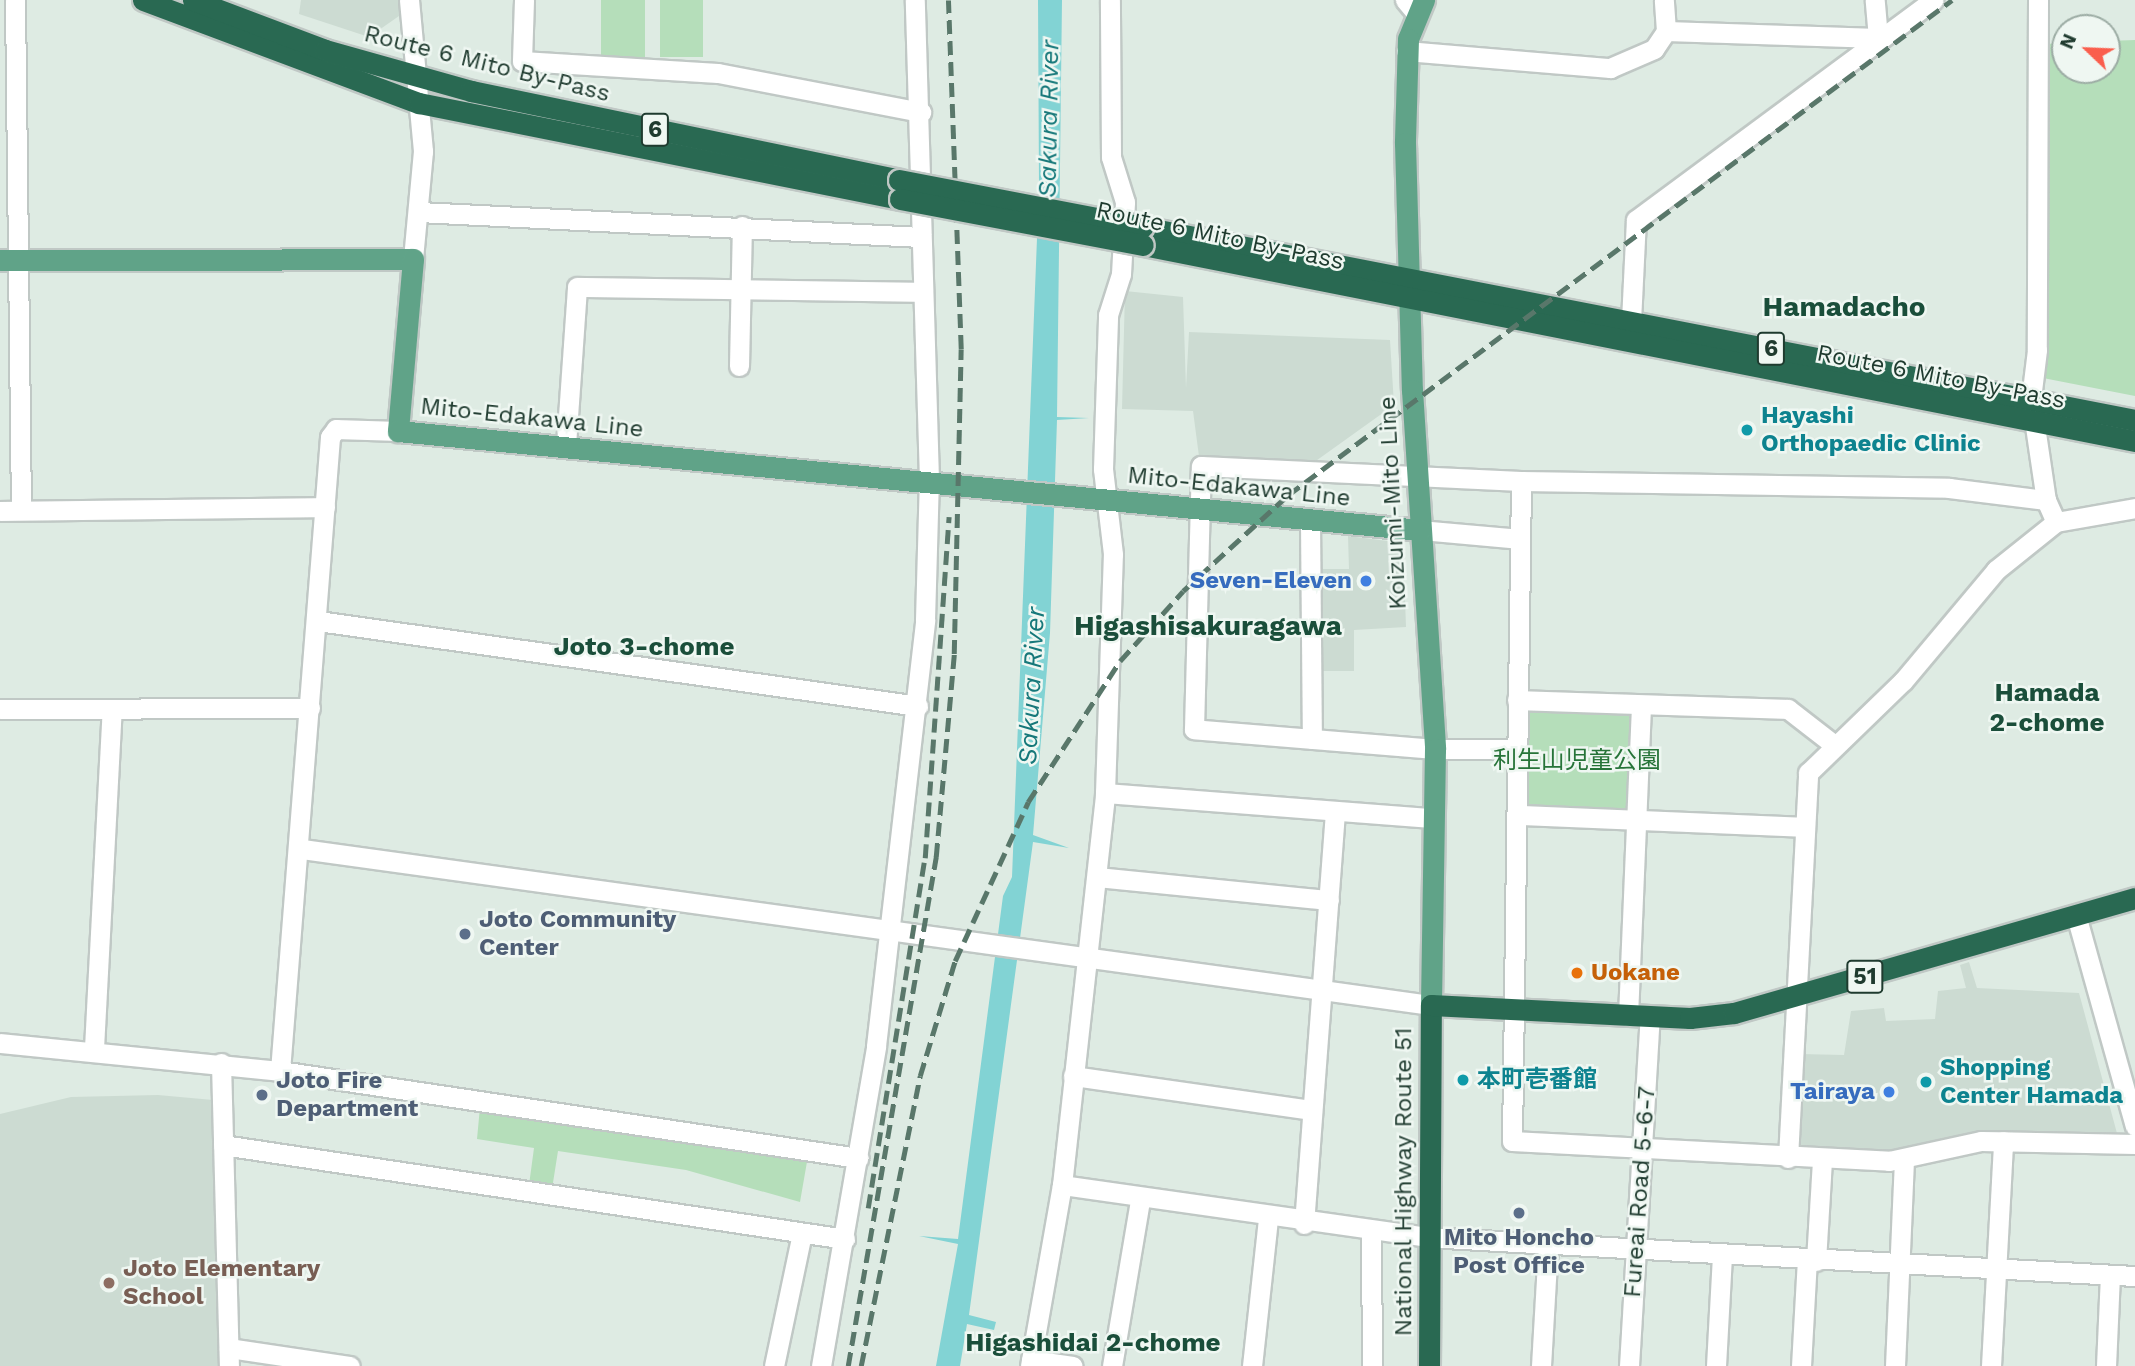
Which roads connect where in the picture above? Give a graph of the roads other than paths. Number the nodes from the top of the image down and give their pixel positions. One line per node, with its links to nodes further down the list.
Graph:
1 (15, 0): 25 (street)
2 (143, 0): 17 (highway, Route 6 Mito By-Pass / 6)
3 (193, 0): 16 (highway, Route 6 Mito By-Pass / 6)
4 (409, 0): 16 (street)
5 (524, 0): 18 (street)
6 (915, 0): 18 (street)
7 (1110, 0): 41 (street)
8 (1664, 0): 13 (street)
9 (1875, 0): 14 (street)
10 (1933, 0): 14 (street)
11 (2038, 0): 32 (street)
12 (1415, 4): 15 (main road, Koizumi-Mito Line)
13 (1666, 32): 14 (street); 15 (street)
14 (1878, 38): 30 (street)
15 (1406, 51): 26 (main road, Koizumi-Mito Line)
16 (413, 74): 17 (street); 19 (highway, Route 6 Mito By-Pass / 6)
17 (419, 103): 19 (highway, Route 6 Mito By-Pass / 6); 20 (street)
18 (921, 112): 23 (street)
19 (899, 190): 22 (highway, Route 6 Mito By-Pass / 6, bridge)
20 (419, 212): 21 (street); 24 (street)
21 (742, 226): 23 (street); 27 (street)
22 (1143, 236): 26 (highway, Route 6 Mito By-Pass / 6); 29 (highway, Route 6 Mito By-Pass / 6)
23 (921, 237): 28 (street)
24 (413, 259): 25 (main road); 35 (main road, Mito-Edakawa Line)
25 (9, 260): 45 (street)
26 (1408, 277): 29 (main road, Koizumi-Mito Line); 30 (highway, Route 6 Mito By-Pass / 6)
27 (741, 286): 28 (street); 31 (street); 37 (street)
28 (922, 292): 39 (street)
29 (1408, 302): 34 (highway, Route 6 Mito By-Pass / 6); 38 (main road, Koizumi-Mito Line)
30 (1631, 321): 32 (highway, Route 6 Mito By-Pass / 6)
31 (739, 366)
32 (2031, 398): 33 (highway, Route 6 Mito By-Pass / 6); 34 (street)
33 (2135, 420)
34 (2034, 421): 36 (highway, Route 6 Mito By-Pass / 6); 42 (street)
35 (398, 431): 37 (main road, Mito-Edakawa Line); 43 (street)
36 (2135, 441)
37 (566, 446): 39 (main road, Mito-Edakawa Line)
38 (1418, 475): 40 (street); 46 (street); 50 (main road, Koizumi-Mito Line)
39 (929, 480): 41 (main road, Mito-Edakawa Line); 54 (street)
40 (1521, 481): 42 (street); 51 (street)
41 (1100, 500): 46 (main road, Mito-Edakawa Line); 63 (street)
42 (2046, 500): 49 (street)
43 (325, 507): 45 (street); 52 (street)
44 (2135, 508): 49 (street)
45 (22, 510): 47 (street)
46 (1199, 510): 48 (main road, Mito-Edakawa Line); 59 (street)
47 (0, 511)
48 (1310, 521): 50 (main road, Mito-Edakawa Line); 59 (street)
49 (2056, 522): 60 (street)
50 (1420, 530): 51 (street); 61 (main road, Koizumi-Mito Line)
51 (1520, 539): 53 (street)
52 (318, 621): 54 (street); 56 (street)
53 (1517, 700): 55 (street); 62 (street)
54 (918, 706): 74 (street)
55 (1641, 706): 60 (street); 67 (street)
56 (310, 708): 58 (street); 69 (street)
57 (0, 709): 58 (street)
58 (112, 709): 83 (street)
59 (1312, 739): 61 (street)
60 (1833, 744): 68 (street)
61 (1435, 749): 62 (street); 66 (main road, Koizumi-Mito Line)
62 (1517, 749): 65 (street)
63 (1105, 793): 64 (street); 70 (street)
64 (1335, 813): 66 (street); 72 (street)
65 (1520, 815): 67 (street); 79 (street)
66 (1432, 818): 78 (main road, Koizumi-Mito Line)
67 (1636, 820): 68 (street); 80 (street)
68 (1804, 827): 77 (street)
69 (302, 849): 74 (street); 85 (street)
70 (1097, 877): 72 (street); 75 (street)
71 (2135, 898): 73 (highway, National Highway Route 51 / 51)
72 (1329, 900): 76 (street)
73 (2076, 915): 77 (highway, National Highway Route 51 / 51); 86 (street)
74 (891, 932): 75 (street); 94 (street)
75 (1085, 961): 76 (street); 87 (street)
76 (1323, 993): 78 (street); 88 (street)
77 (1795, 998): 81 (highway, National Highway Route 51 / 51); 95 (street)
78 (1432, 1005): 79 (highway, National Highway Route 51 / 51); 104 (highway, National Highway Route 51)
79 (1519, 1009): 80 (highway, National Highway Route 51 / 51); 93 (street)
80 (1628, 1016): 81 (highway, National Highway Route 51 / 51)
81 (1650, 1017): 93 (street, Fureai Road 5-6-7)
82 (0, 1043): 83 (street)
83 (94, 1048): 84 (street)
84 (220, 1063): 85 (street); 92 (street)
85 (280, 1071): 94 (street)
86 (2128, 1075): 89 (street)
87 (1073, 1076): 88 (street); 98 (street)
88 (1312, 1110): 101 (street)
89 (2135, 1126)
90 (2003, 1141): 91 (street); 97 (street); 111 (street)
91 (2135, 1144)
92 (223, 1145): 103 (street); 114 (street)
93 (1642, 1149): 95 (street); 107 (street, Fureai Road 5-6-7)
94 (858, 1158): 105 (street)
95 (1788, 1158): 96 (street)
96 (1822, 1160): 97 (street); 109 (street)
97 (1903, 1160): 110 (street)
98 (1062, 1185): 99 (street); 115 (street)
99 (1140, 1199): 100 (street); 120 (street)
100 (1268, 1219): 101 (street); 121 (street)
101 (1304, 1224): 102 (street)
102 (1371, 1231): 104 (street); 122 (street)
103 (802, 1233): 105 (street); 117 (street)
104 (1426, 1237): 106 (street); 123 (highway, National Highway Route 51)
105 (845, 1239): 118 (street)
106 (1548, 1244): 107 (street); 124 (street)
107 (1636, 1250): 108 (street); 125 (street, Fureai Road 5-6-7)
108 (1722, 1256): 109 (street); 126 (street)
109 (1812, 1261): 110 (street); 127 (street)
110 (1900, 1265): 111 (street); 128 (street)
111 (1997, 1269): 112 (street); 129 (street)
112 (2110, 1275): 113 (street); 130 (street)
113 (2135, 1276)
114 (229, 1357): 116 (street)
115 (1031, 1363): 119 (street)
116 (350, 1366)
117 (774, 1366)
118 (821, 1366)
119 (1073, 1366)
120 (1112, 1366)
121 (1252, 1366)
122 (1372, 1366)
123 (1429, 1366)
124 (1541, 1366)
125 (1629, 1366)
126 (1716, 1366)
127 (1801, 1366)
128 (1895, 1366)
129 (1991, 1366)
130 (2106, 1366)

